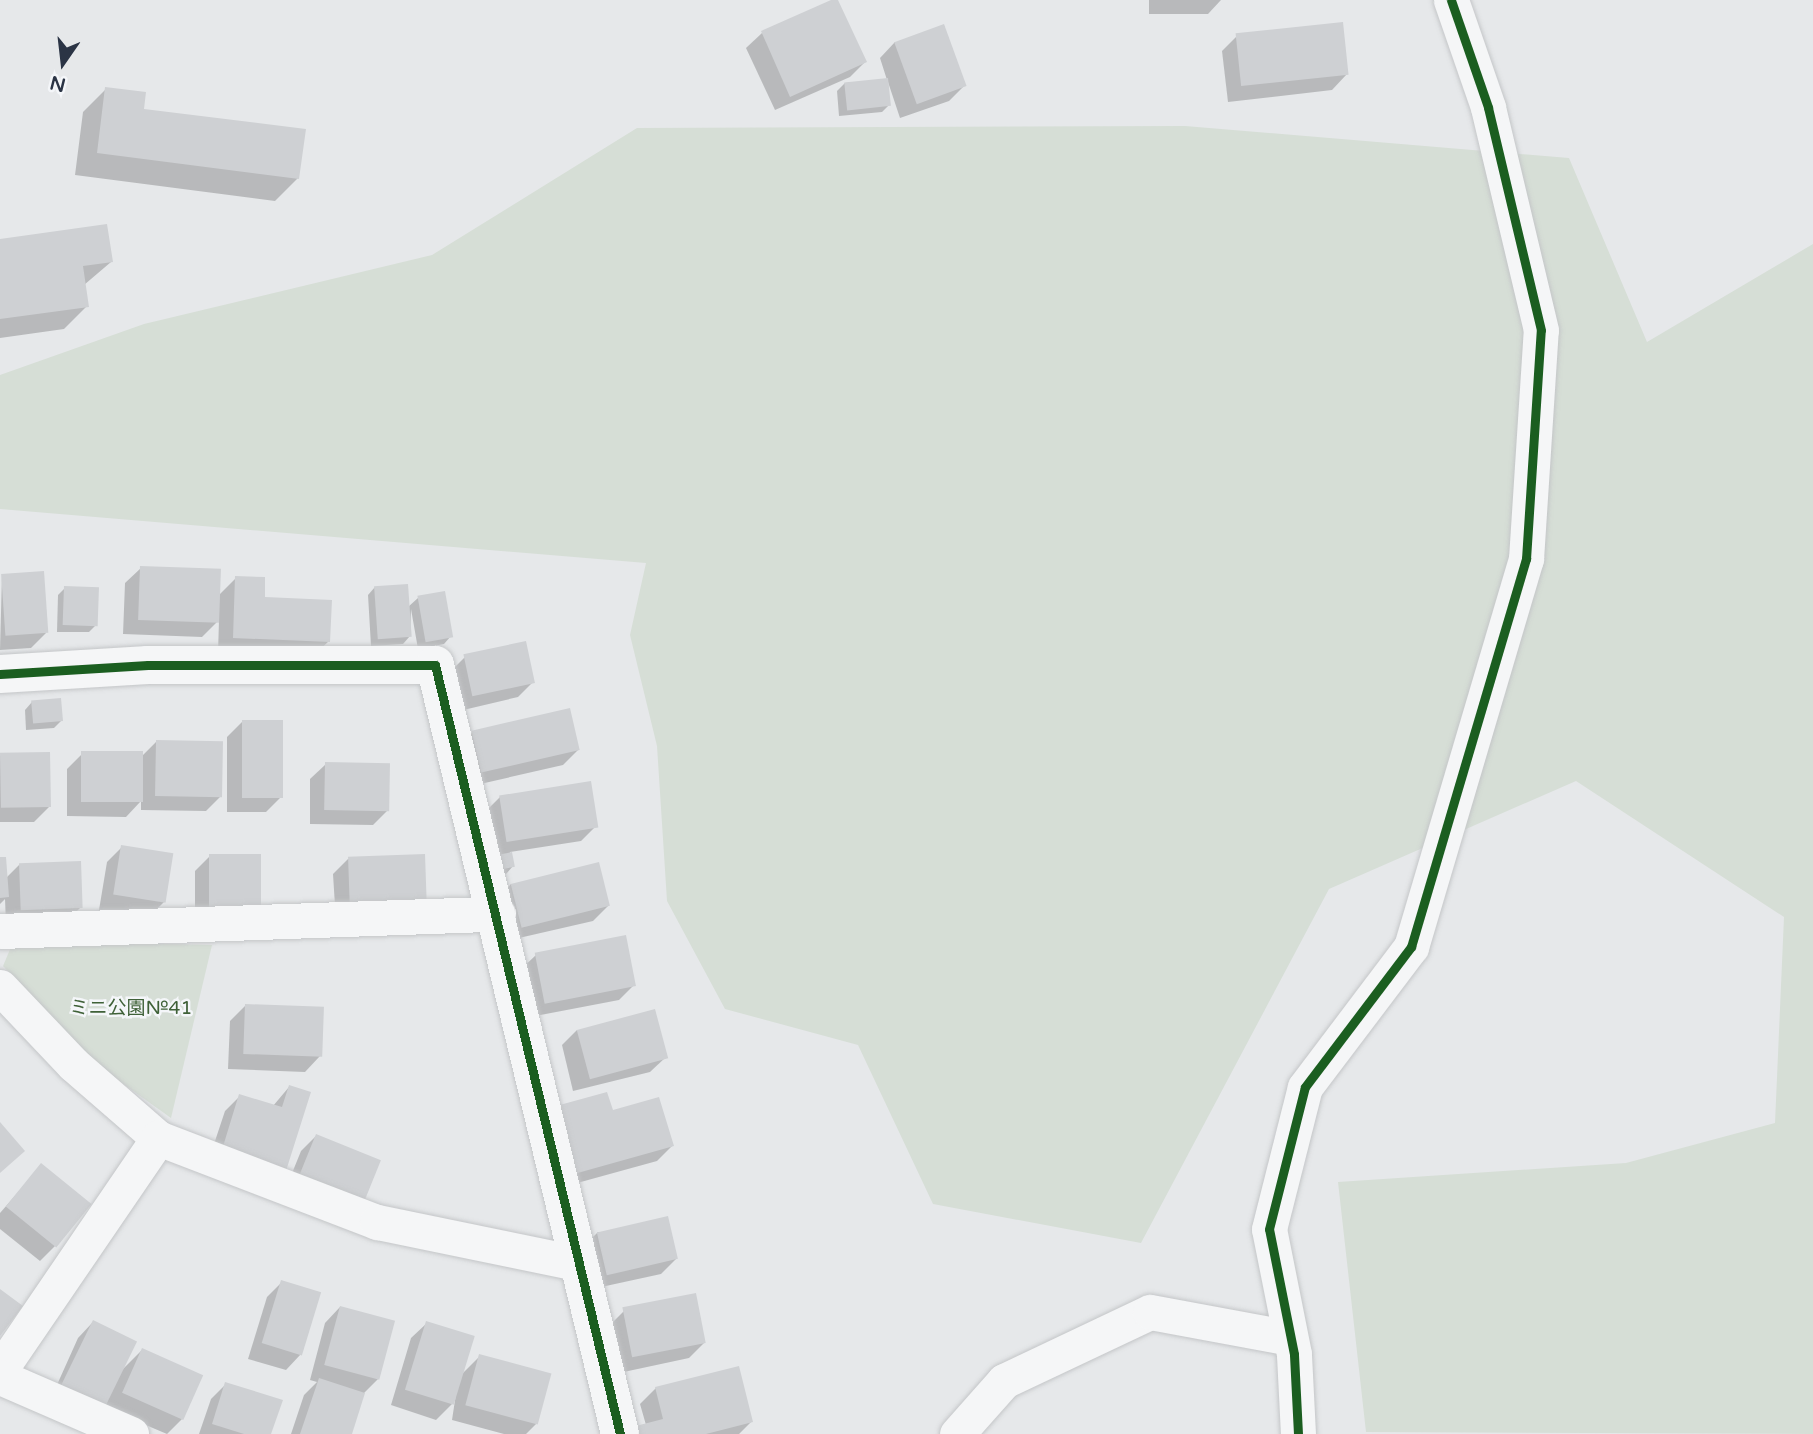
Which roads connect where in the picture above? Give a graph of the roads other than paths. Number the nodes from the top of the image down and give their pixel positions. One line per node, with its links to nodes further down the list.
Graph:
1 (1451, 0): 8 (street)
2 (0, 674): 3 (street)
3 (498, 914): 4 (street); 7 (street)
4 (0, 930)
5 (0, 986): 6 (street)
6 (158, 1138): 7 (street); 9 (street)
7 (576, 1263): 12 (street)
8 (1290, 1338): 13 (street); 14 (street)
9 (0, 1370)
10 (0, 1377): 11 (street)
11 (131, 1434)
12 (620, 1434)
13 (957, 1434)
14 (1298, 1434)

